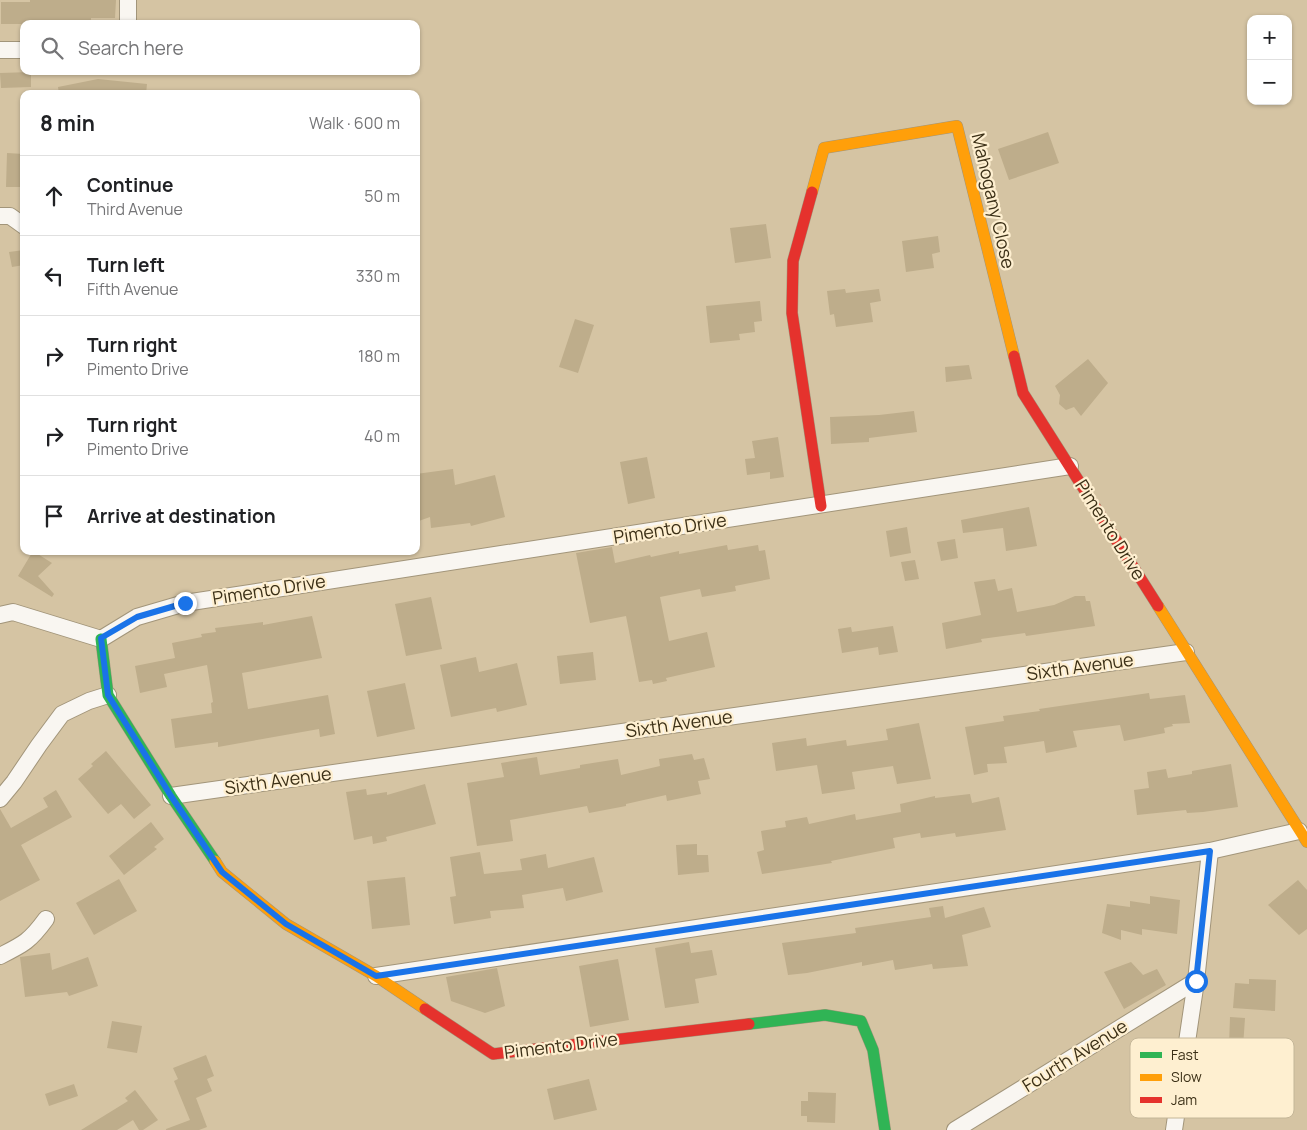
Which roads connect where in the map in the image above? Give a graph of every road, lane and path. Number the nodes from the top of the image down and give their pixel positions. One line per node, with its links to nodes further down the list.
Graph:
1 (128, 0): 2 (street)
2 (128, 20)
3 (0, 50): 4 (street)
4 (20, 50)
5 (0, 216): 6 (street)
6 (20, 223)
7 (1070, 466): 8 (street, Pimento Drive); 8 (street, Mahogany Close); 11 (street, Pimento Drive)
8 (821, 506): 10 (street, Pimento Drive)
9 (0, 615): 10 (street)
10 (101, 638): 12 (street, Pimento Drive)
11 (1186, 652): 13 (street, Sixth Avenue); 15 (street, Pimento Drive)
12 (108, 695): 13 (street, Pimento Drive); 14 (street)
13 (171, 796): 19 (street, Pimento Drive)
14 (0, 799)
15 (1303, 837): 16 (street)
16 (1210, 851): 19 (street); 20 (street)
17 (46, 919): 18 (street)
18 (0, 956)
19 (376, 976): 22 (street, Pimento Drive)
20 (1196, 981): 21 (street); 23 (street, Fourth Avenue)
21 (1188, 1038)
22 (885, 1130)
23 (955, 1130)

